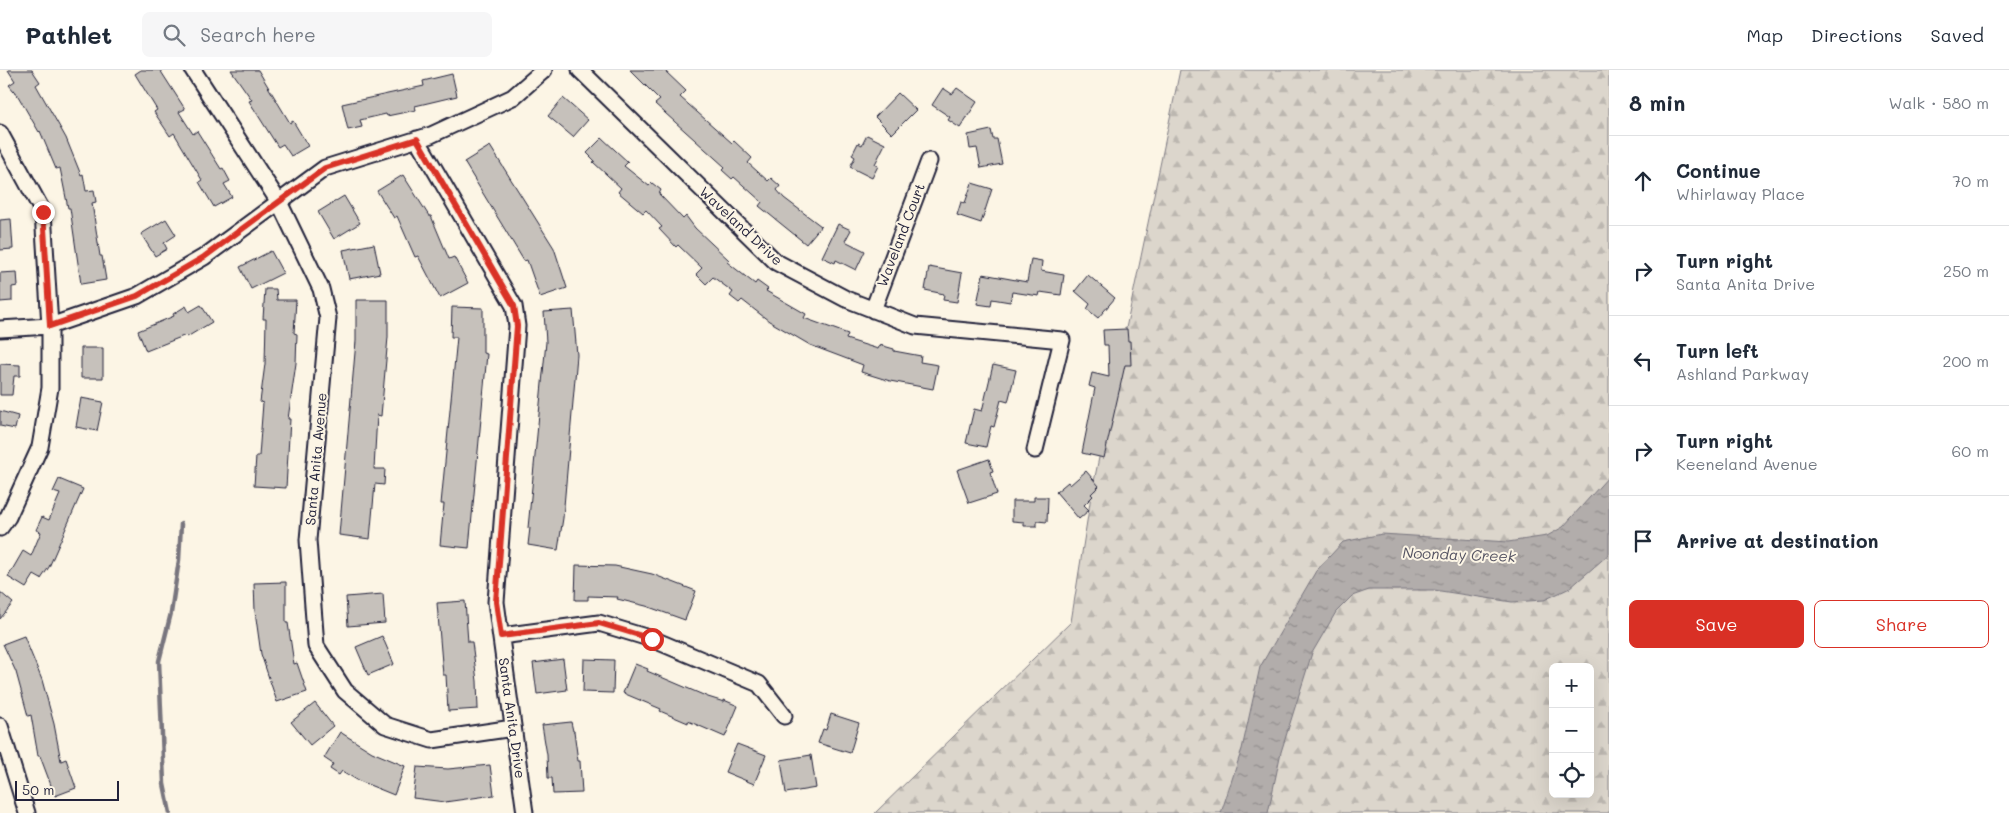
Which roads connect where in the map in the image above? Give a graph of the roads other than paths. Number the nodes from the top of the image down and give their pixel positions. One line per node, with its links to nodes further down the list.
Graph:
1 (194, 70): 7 (street, Santa Anita Avenue)
2 (544, 70): 5 (street)
3 (580, 70): 8 (street, Waveland Drive)
4 (0, 134): 9 (street)
5 (417, 139): 7 (street); 13 (street, Santa Anita Drive)
6 (929, 161): 8 (street, Waveland Court)
7 (279, 202): 9 (street); 16 (street, Santa Anita Avenue)
8 (873, 310): 11 (street, Waveland Drive)
9 (50, 326): 10 (street); 12 (street)
10 (0, 329)
11 (1035, 450)
12 (0, 528)
13 (501, 636): 14 (street); 16 (street, Santa Anita Drive)
14 (784, 716)
15 (0, 726): 17 (street)
16 (513, 728): 18 (street, Santa Anita Drive)
17 (27, 813)
18 (525, 813)

